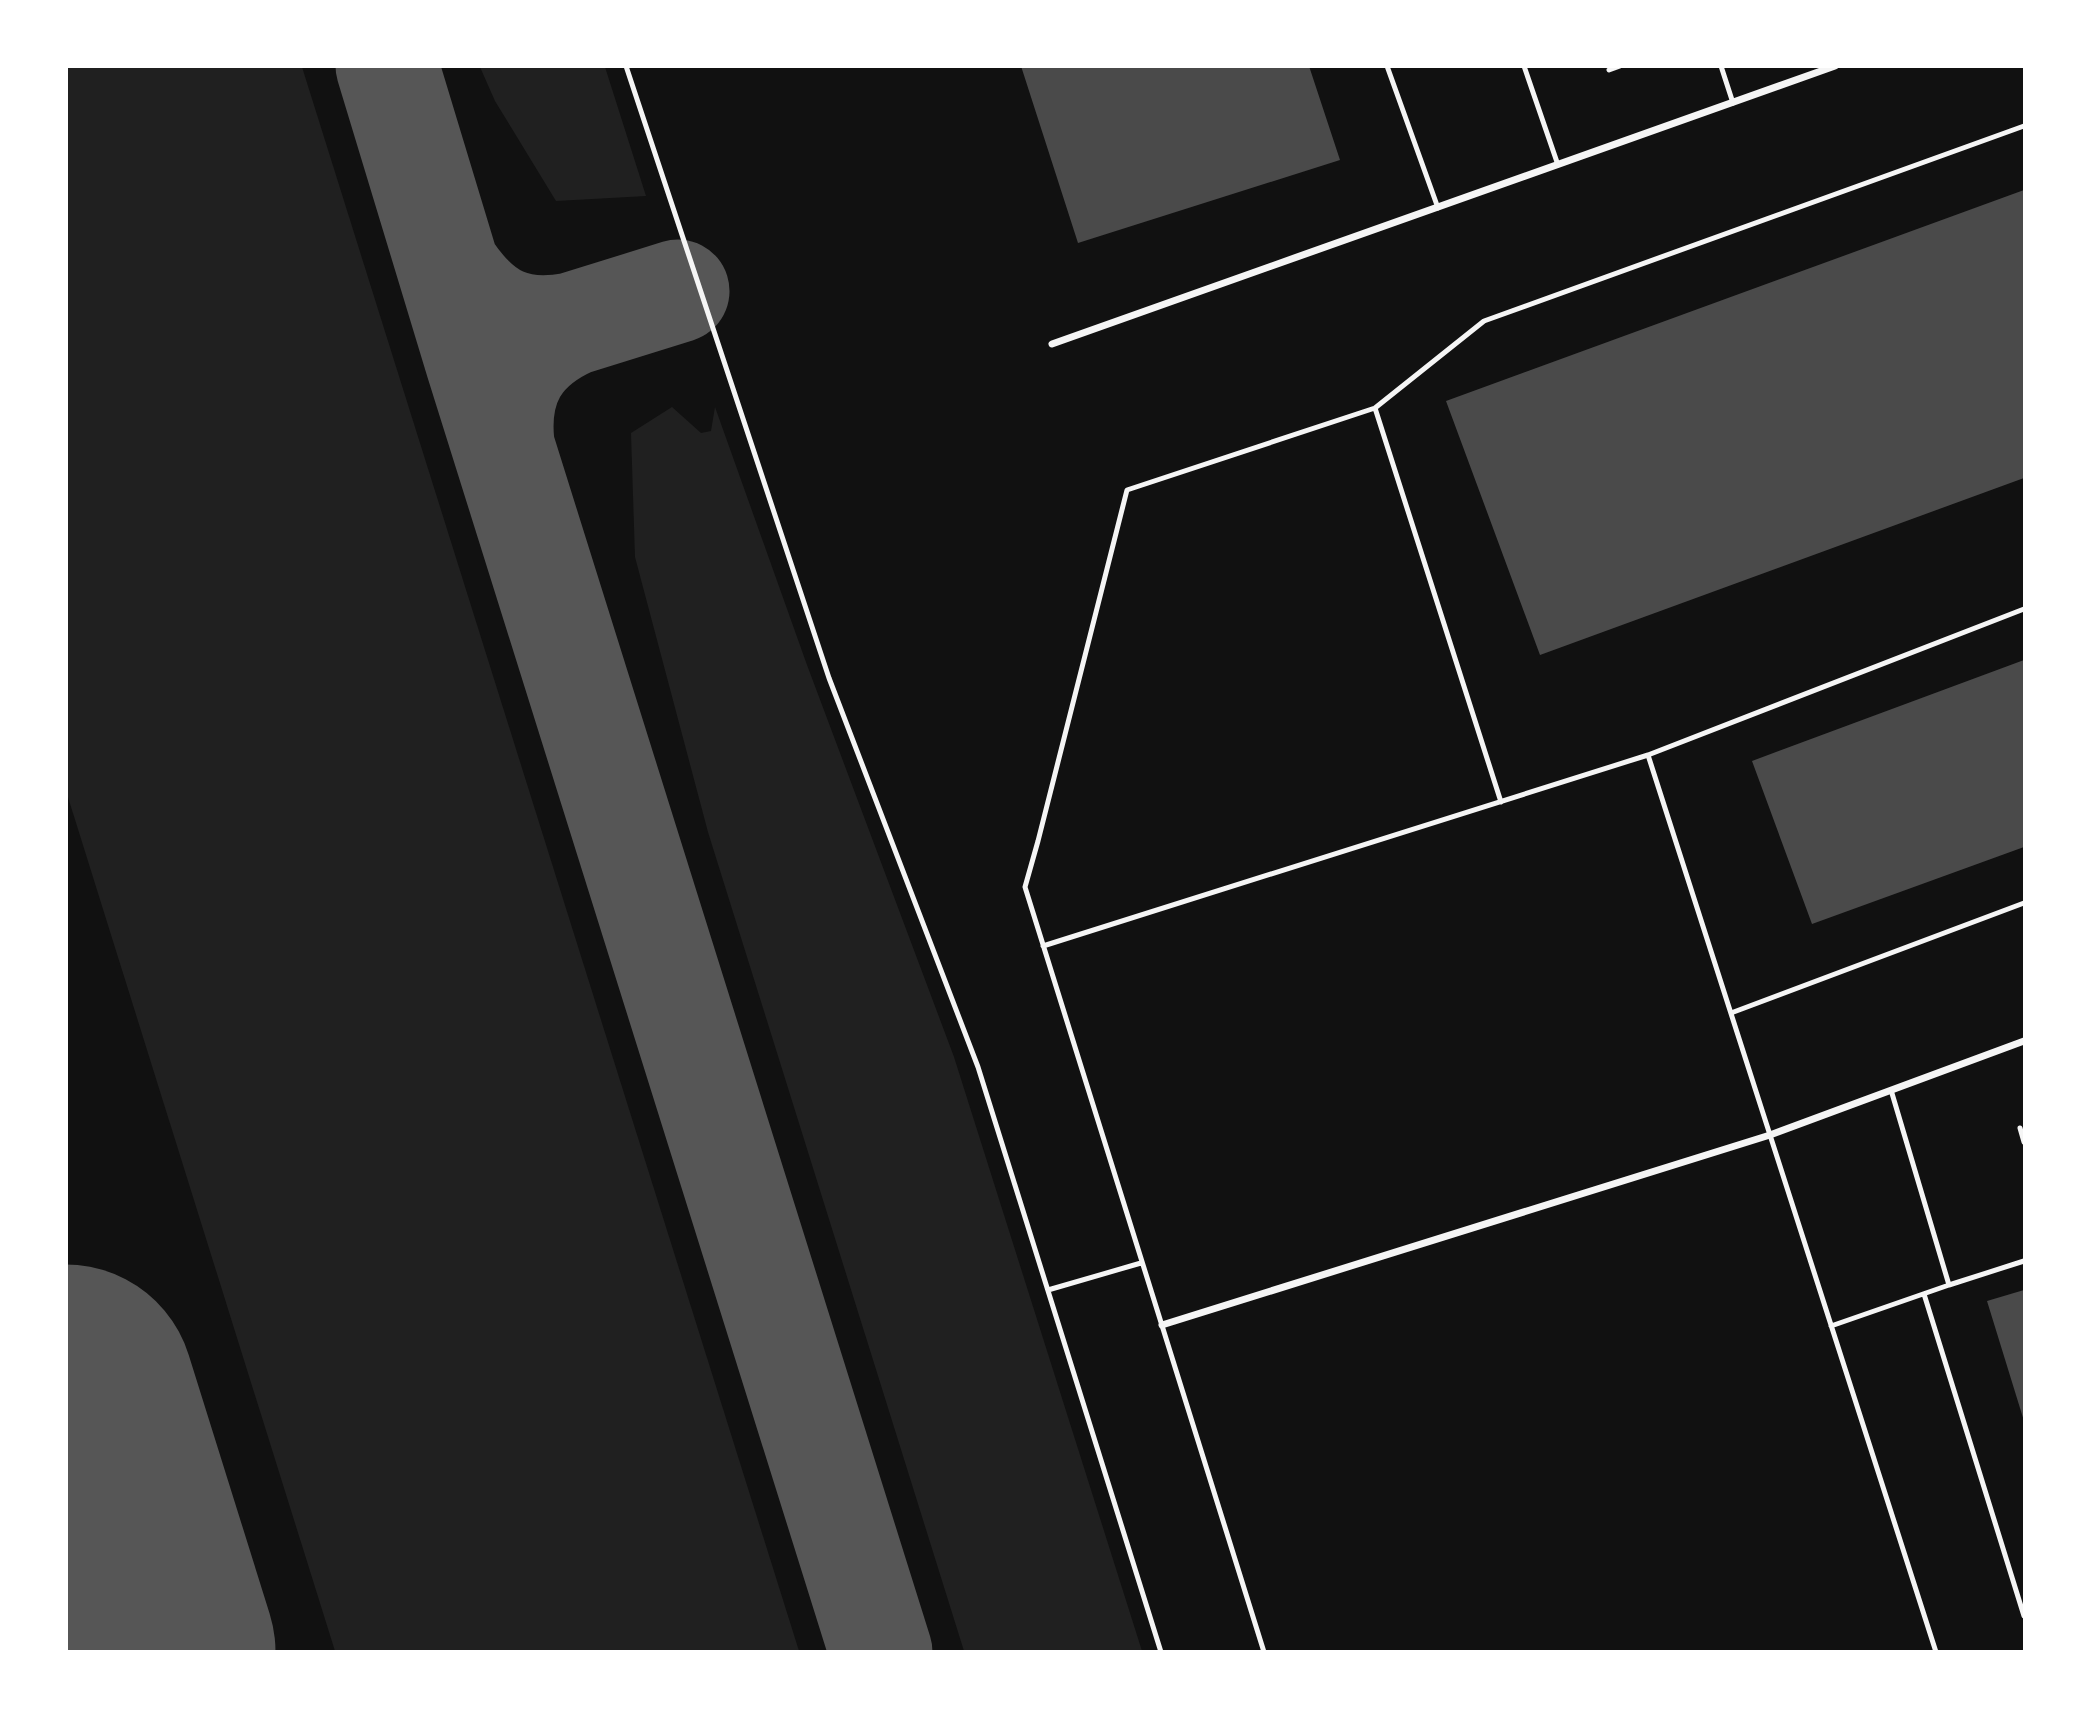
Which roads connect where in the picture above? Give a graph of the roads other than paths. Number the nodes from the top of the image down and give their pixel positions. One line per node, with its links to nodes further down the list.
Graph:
1 (626, 66): 28 (lane)
2 (1387, 66): 11 (lane)
3 (1524, 66): 10 (lane)
4 (1620, 66): 7 (lane)
5 (1721, 66): 8 (lane)
6 (1835, 66): 8 (street)
7 (1609, 71)
8 (1733, 103): 10 (street)
9 (2025, 126): 13 (lane)
10 (1558, 165): 11 (street)
11 (1438, 208): 12 (street)
12 (1052, 344)
13 (1375, 408): 16 (lane); 18 (lane)
14 (2025, 609): 15 (lane)
15 (1648, 755): 16 (lane); 19 (lane)
16 (1501, 802): 18 (lane)
17 (2025, 903): 19 (lane)
18 (1043, 946): 26 (lane)
19 (1731, 1013): 23 (lane)
20 (2025, 1041): 21 (street)
21 (1891, 1090): 23 (street); 27 (lane)
22 (2020, 1128): 24 (lane)
23 (1770, 1135): 30 (street); 31 (lane)
24 (2025, 1142)
25 (2025, 1261): 27 (lane)
26 (1142, 1263): 28 (lane); 30 (lane)
27 (1948, 1285): 29 (lane)
28 (1048, 1290): 33 (lane)
29 (1924, 1294): 31 (lane); 32 (lane)
30 (1162, 1325): 34 (lane)
31 (1831, 1326): 35 (lane)
32 (2025, 1616)
33 (1161, 1651)
34 (1264, 1651)
35 (1936, 1651)

